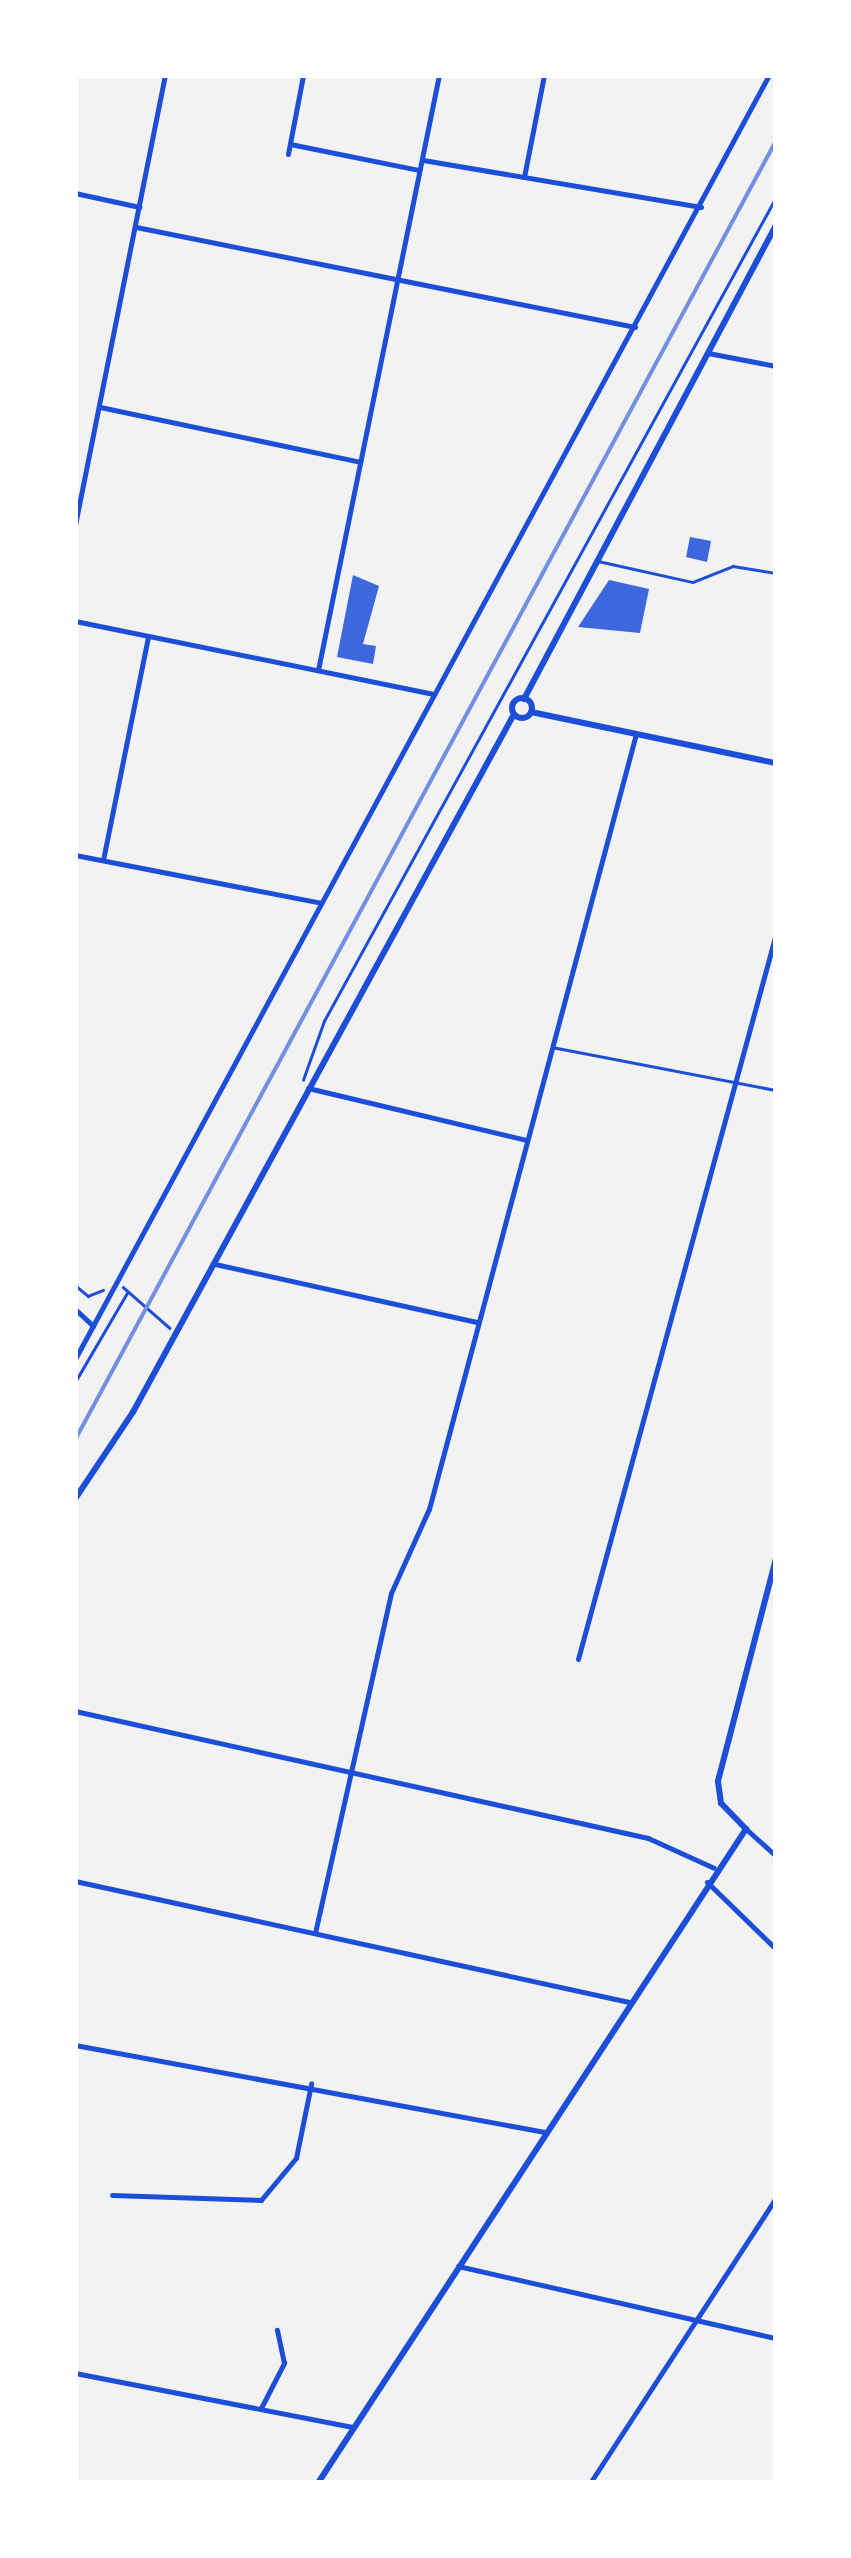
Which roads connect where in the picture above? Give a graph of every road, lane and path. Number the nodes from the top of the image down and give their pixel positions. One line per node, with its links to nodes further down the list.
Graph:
1 (165, 75): 14 (street)
2 (303, 75): 6 (street)
3 (439, 75): 8 (street)
4 (544, 75): 10 (street)
5 (770, 75): 13 (street)
6 (290, 144): 7 (street); 9 (street)
7 (288, 154)
8 (422, 160): 9 (street); 10 (street)
9 (420, 170): 17 (street)
10 (524, 177): 13 (street)
11 (75, 194): 14 (street)
12 (776, 196): 41 (path)
13 (701, 206): 18 (street)
14 (139, 207): 16 (street)
15 (776, 225): 19 (main road)
16 (136, 226): 17 (street); 21 (street)
17 (399, 276): 18 (street); 22 (street)
18 (635, 327): 29 (street)
19 (708, 353): 20 (street); 24 (main road)
20 (776, 366)
21 (100, 407): 22 (street); 23 (street)
22 (360, 462): 28 (street)
23 (75, 525)
24 (597, 561): 25 (lane); 30 (main road)
25 (776, 572)
26 (75, 621): 27 (street)
27 (148, 636): 28 (street); 36 (street)
28 (318, 670): 29 (street)
29 (434, 694): 37 (street)
30 (524, 699): 31 (main road); 32 (main road)
31 (531, 712): 32 (main road); 33 (main road)
32 (514, 714): 41 (main road)
33 (636, 734): 34 (main road); 39 (street)
34 (776, 763)
35 (75, 855): 36 (street)
36 (103, 860): 37 (street)
37 (321, 903): 49 (street)
38 (776, 933): 40 (street)
39 (552, 1047): 40 (lane); 43 (street)
40 (734, 1082): 42 (lane); 55 (street)
41 (305, 1085): 43 (street); 44 (main road)
42 (776, 1090)
43 (527, 1140): 48 (street)
44 (215, 1264): 48 (street); 53 (main road)
45 (111, 1276): 46 (path)
46 (75, 1285)
47 (75, 1310): 49 (street)
48 (477, 1322): 57 (street)
49 (94, 1326): 51 (street)
50 (168, 1327): 52 (path)
51 (75, 1359)
52 (75, 1382)
53 (75, 1499)
54 (776, 1558): 58 (main road)
55 (578, 1659)
56 (75, 1711): 57 (street)
57 (352, 1771): 60 (street); 63 (street)
58 (746, 1829): 59 (street); 60 (main road)
59 (776, 1856)
60 (714, 1868): 62 (main road)
61 (75, 1881): 63 (street)
62 (707, 1882): 64 (street); 65 (main road)
63 (315, 1933): 65 (street)
64 (776, 1949)
65 (629, 2002): 68 (main road)
66 (75, 2045): 67 (street)
67 (312, 2084): 68 (street); 69 (street)
68 (546, 2132): 71 (main road)
69 (112, 2194)
70 (776, 2198): 72 (street)
71 (458, 2266): 72 (street); 77 (main road)
72 (696, 2320): 74 (street); 79 (street)
73 (276, 2330): 76 (street)
74 (776, 2338)
75 (75, 2373): 76 (street)
76 (262, 2408): 77 (street)
77 (354, 2428): 78 (main road)
78 (318, 2483)
79 (590, 2483)

